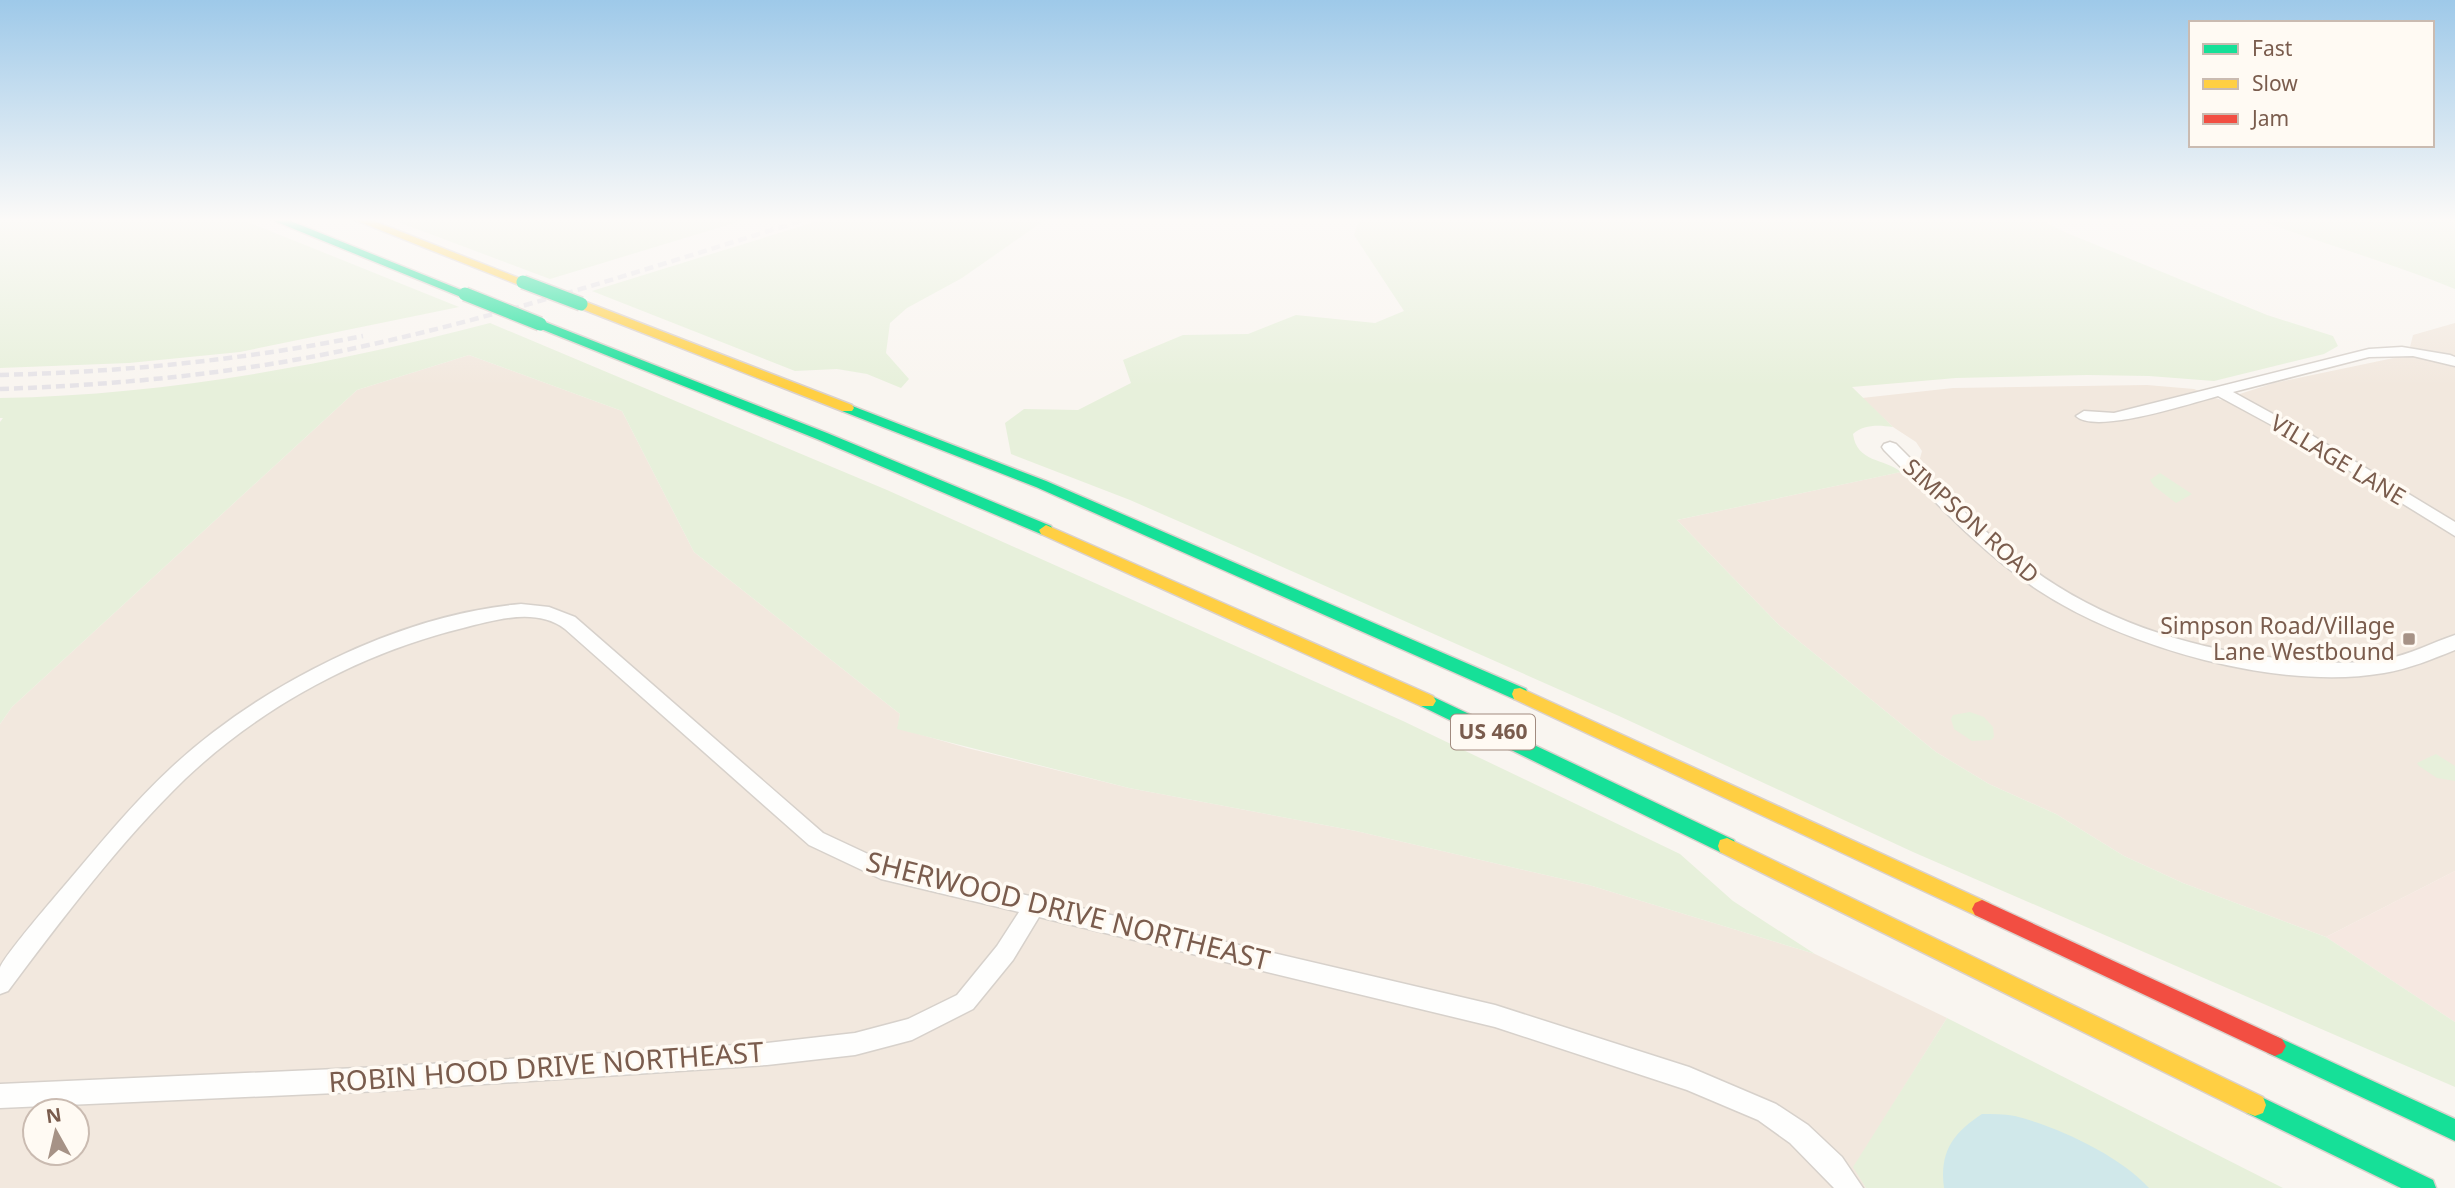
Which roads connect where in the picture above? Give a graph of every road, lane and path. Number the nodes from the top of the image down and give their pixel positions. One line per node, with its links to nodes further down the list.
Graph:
1 (418, 275): 14 (highway, US 460, bridge)
2 (506, 275): 12 (highway, US 460, bridge)
3 (2455, 362): 4 (street, VILLAGE LANE)
4 (2220, 391): 5 (street, VILLAGE LANE); 7 (street, VILLAGE LANE)
5 (2084, 416)
6 (1890, 447): 8 (street, SIMPSON ROAD)
7 (2455, 530)
8 (2455, 642)
9 (1034, 906): 10 (street, SHERWOOD DRIVE NORTHEAST); 11 (street, ROBIN HOOD DRIVE NORTHEAST); 13 (street, SHERWOOD DRIVE NORTHEAST)
10 (0, 984)
11 (0, 1096)
12 (2455, 1130)
13 (1850, 1188)
14 (2425, 1188)

